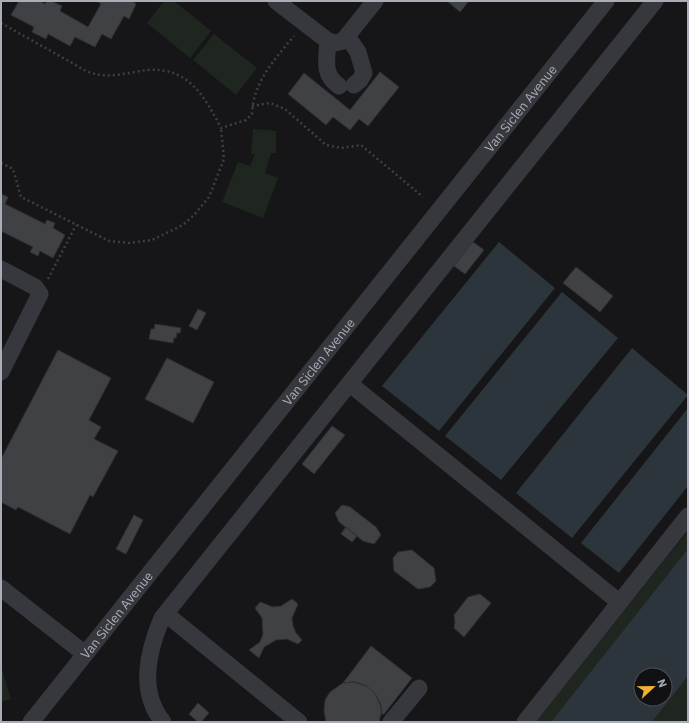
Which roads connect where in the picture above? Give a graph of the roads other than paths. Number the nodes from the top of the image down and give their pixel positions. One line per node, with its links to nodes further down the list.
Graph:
1 (276, 1): 6 (street)
2 (375, 1): 5 (street)
3 (606, 1): 14 (street, Van Siclen Avenue)
4 (655, 1): 9 (street)
5 (347, 36): 6 (street); 6 (street)
6 (328, 41)
7 (1, 269): 8 (street)
8 (1, 372)
9 (350, 384): 12 (street); 13 (street)
10 (688, 516): 12 (street)
11 (1, 588): 14 (street)
12 (619, 602): 20 (street)
13 (166, 614): 17 (street); 18 (street)
14 (85, 654): 16 (street, Van Siclen Avenue)
15 (419, 688): 19 (street)
16 (31, 722)
17 (163, 722)
18 (299, 722)
19 (391, 722)
20 (525, 722)

